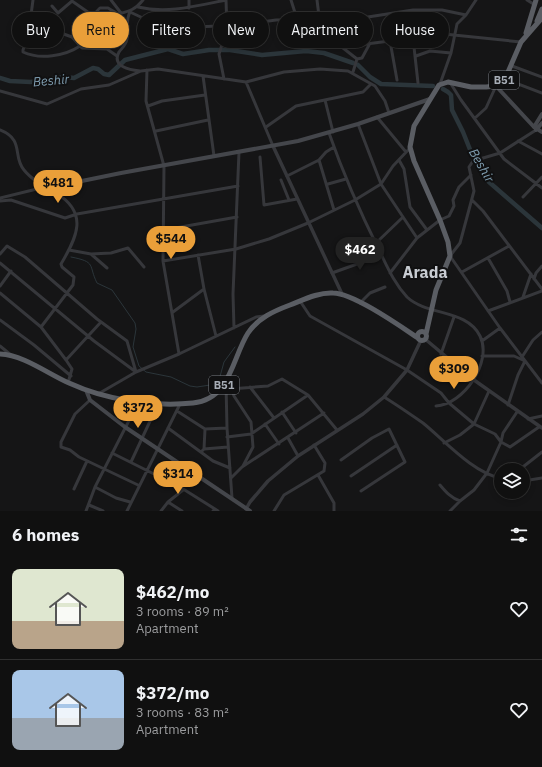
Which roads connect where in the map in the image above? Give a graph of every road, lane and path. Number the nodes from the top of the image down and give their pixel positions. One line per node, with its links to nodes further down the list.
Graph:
1 (32, 0): 16 (street)
2 (111, 0): 20 (street)
3 (143, 0): 13 (street)
4 (189, 0): 14 (street)
5 (226, 0): 14 (street); 22 (street)
6 (291, 0): 23 (street)
7 (318, 0): 24 (street)
8 (476, 0): 25 (street)
9 (527, 0): 10 (street)
10 (536, 2): 34 (highway)
11 (542, 3): 15 (highway)
12 (52, 6): 17 (street)
13 (138, 7): 14 (street); 21 (street)
14 (190, 8)
15 (542, 9): 28 (highway, B51)
16 (31, 12)
17 (88, 12)
18 (96, 12): 19 (street)
19 (113, 12)
20 (120, 12)
21 (130, 12): 29 (street); 45 (street)
22 (226, 12)
23 (295, 12)
24 (319, 12)
25 (466, 15): 26 (street); 32 (street)
26 (373, 16)
27 (542, 18): 28 (highway, B51)
28 (537, 22): 34 (highway, B51)
29 (213, 26)
30 (64, 34): 33 (street)
31 (449, 35): 32 (street)
32 (456, 36): 35 (street); 44 (street)
33 (72, 37)
34 (525, 37): 35 (highway, B51)
35 (522, 42): 48 (highway, B51)
36 (23, 48): 37 (street)
37 (76, 48)
38 (84, 48): 45 (street)
39 (221, 48): 54 (street)
40 (344, 48): 47 (street)
41 (367, 48): 47 (street)
42 (391, 48): 56 (street)
43 (415, 48): 46 (street)
44 (451, 53): 46 (street); 61 (street)
45 (117, 56): 50 (street)
46 (416, 56): 59 (street)
47 (357, 59): 51 (street)
48 (512, 66): 53 (street); 55 (highway, B51)
49 (147, 70): 50 (street); 52 (street); 68 (street)
50 (141, 71): 63 (street)
51 (353, 72): 57 (street); 60 (street)
52 (203, 76): 54 (street); 65 (street)
53 (542, 77)
54 (224, 79): 57 (street)
55 (505, 79): 62 (highway, B51); 64 (street)
56 (397, 80)
57 (246, 82): 76 (street)
58 (451, 82): 61 (highway, B51); 62 (highway, B51); 72 (street)
59 (418, 83)
60 (371, 84): 67 (street); 69 (street)
61 (439, 85): 66 (highway)
62 (496, 86): 72 (street); 77 (main road)
63 (0, 92)
64 (542, 93)
65 (205, 95): 68 (street); 73 (street)
66 (430, 99): 69 (main road); 85 (highway)
67 (325, 100): 76 (street); 80 (street)
68 (148, 106): 79 (street)
69 (390, 113): 71 (main road)
70 (542, 114): 77 (main road)
71 (377, 117): 75 (main road); 87 (street)
72 (475, 118): 88 (street)
73 (208, 120): 79 (street); 90 (street)
74 (542, 123): 77 (main road)
75 (358, 124): 80 (main road); 102 (street)
76 (266, 127): 83 (street)
77 (535, 129): 81 (main road); 82 (street)
78 (0, 130): 104 (street)
79 (156, 131): 94 (street)
80 (331, 132): 83 (main road); 84 (street)
81 (542, 132)
82 (518, 141): 88 (street); 89 (street)
83 (273, 146): 86 (main road); 96 (street)
84 (334, 147): 92 (street); 98 (street)
85 (410, 148): 87 (street); 119 (highway)
86 (240, 152): 90 (main road); 103 (street)
87 (406, 152): 93 (street)
88 (500, 153): 95 (street); 100 (street)
89 (542, 154)
90 (214, 156): 94 (main road)
91 (260, 157): 111 (street)
92 (319, 160): 96 (street); 101 (street)
93 (399, 160): 102 (street); 122 (street)
94 (164, 166): 105 (main road); 110 (street)
95 (471, 175): 113 (street); 119 (street)
96 (287, 176): 109 (street)
97 (542, 176): 100 (street)
98 (346, 179): 101 (street); 112 (street)
99 (281, 180): 111 (street)
100 (536, 183): 106 (street); 107 (street)
101 (328, 184): 115 (street)
102 (381, 184): 112 (street); 118 (street)
103 (238, 186): 110 (street); 117 (street)
104 (45, 187): 105 (street); 108 (street); 116 (street)
105 (58, 188)
106 (542, 188)
107 (523, 197)
108 (0, 198)
109 (297, 198): 111 (street); 120 (street)
110 (165, 199): 116 (street); 121 (street)
111 (289, 200)
112 (355, 200): 115 (street); 124 (street)
113 (472, 200): 125 (street); 132 (street)
114 (0, 201): 116 (street)
115 (334, 210): 120 (street)
116 (77, 214): 127 (street)
117 (237, 217): 121 (street); 126 (street)
118 (402, 218): 123 (street); 124 (street)
119 (440, 220): 122 (street); 132 (highway)
120 (308, 223): 126 (street); 141 (street)
121 (164, 230): 134 (street)
122 (427, 230): 123 (street)
123 (416, 238): 142 (street)
124 (376, 243): 131 (street)
125 (509, 246): 133 (street); 143 (street)
126 (236, 249): 130 (street); 165 (street)
127 (69, 250): 129 (street); 150 (street)
128 (0, 254): 150 (street)
129 (91, 254): 137 (street); 138 (street)
130 (198, 255): 134 (street); 147 (street)
131 (382, 255): 141 (street); 142 (street)
132 (450, 256): 140 (street); 157 (highway)
133 (488, 258): 140 (street); 154 (street)
134 (163, 261): 159 (street)
135 (0, 263): 139 (street)
136 (542, 266): 144 (street)
137 (144, 267)
138 (107, 268)
139 (11, 271): 145 (street); 156 (street)
140 (462, 272): 158 (street)
141 (332, 273): 151 (street)
142 (390, 273): 157 (street)
143 (531, 274): 144 (street); 152 (street)
144 (534, 279): 148 (street)
145 (0, 286)
146 (385, 287): 155 (street)
147 (204, 290): 159 (street); 169 (street)
148 (542, 290): 152 (street)
149 (0, 293): 164 (street)
150 (68, 294): 156 (street); 163 (street)
151 (342, 294): 153 (highway, B51); 155 (highway, B51)
152 (523, 297): 154 (street)
153 (300, 301): 160 (highway, B51); 181 (street)
154 (510, 302): 158 (street)
155 (360, 304): 170 (highway, B51)
156 (56, 309): 164 (street); 168 (street)
157 (431, 309): 161 (street); 170 (highway)
158 (488, 311): 166 (street)
159 (173, 312): 174 (street)
160 (266, 316): 165 (street); 186 (highway, B51)
161 (454, 317): 171 (street); 175 (street)
162 (0, 320): 183 (street)
163 (101, 322): 168 (street); 182 (street)
164 (41, 327): 179 (street)
165 (234, 328): 169 (street)
166 (500, 328): 171 (street); 178 (street)
167 (542, 332): 178 (street)
168 (88, 336): 179 (street); 182 (street)
169 (216, 336): 174 (street)
170 (422, 336): 175 (street); 181 (street)
171 (482, 341): 177 (street)
172 (0, 346): 176 (street)
173 (0, 354): 176 (highway, B51)
174 (179, 354): 182 (street)
175 (441, 354): 184 (street)
176 (12, 356): 185 (highway, B51)
177 (482, 356): 180 (street); 184 (street)
178 (522, 357): 180 (street)
179 (66, 360): 183 (street)
180 (525, 361): 187 (street); 200 (street)
181 (407, 370): 194 (street); 198 (street)
182 (136, 372): 192 (street)
183 (71, 376): 185 (street)
184 (474, 380): 191 (street); 198 (street)
185 (68, 383): 190 (highway, B51)
186 (226, 383): 189 (street); 199 (highway, B51); 214 (street)
187 (542, 383)
188 (250, 387): 189 (street); 193 (street); 207 (street)
189 (232, 389): 218 (street)
190 (86, 390): 192 (highway, B51); 195 (main road)
191 (489, 391): 200 (street); 210 (street)
192 (97, 394): 196 (highway, B51)
193 (308, 394): 203 (street); 205 (street)
194 (384, 397): 216 (street); 222 (street)
195 (90, 400): 211 (main road); 234 (street)
196 (139, 401): 197 (highway, B51); 211 (street)
197 (159, 402): 199 (highway, B51); 220 (street)
198 (449, 403): 201 (street); 210 (street)
199 (180, 404): 202 (street)
200 (508, 405): 204 (street)
201 (436, 406)
202 (177, 411): 213 (street); 215 (street)
203 (282, 412): 207 (street); 217 (street)
204 (517, 412): 208 (street); 223 (street)
205 (324, 413): 216 (street); 217 (street)
206 (542, 416): 208 (street)
207 (274, 418): 209 (street)
208 (527, 419): 212 (street)
209 (265, 424): 218 (street); 224 (street)
210 (474, 424): 222 (street); 223 (street)
211 (125, 427): 220 (main road); 231 (street)
212 (541, 427): 223 (street)
213 (168, 428): 228 (street); 229 (street)
214 (227, 428): 215 (street); 219 (street)
215 (205, 429): 229 (street)
216 (337, 430): 225 (street)
217 (296, 433): 221 (street)
218 (251, 434): 219 (street); 237 (street)
219 (227, 437): 227 (street)
220 (142, 438): 228 (main road); 235 (street)
221 (288, 438): 224 (street); 232 (street)
222 (444, 442): 241 (street)
223 (502, 442): 241 (street)
224 (279, 444): 237 (street)
225 (314, 445): 232 (street); 242 (street)
226 (397, 445): 233 (street); 243 (street); 253 (street)
227 (228, 447): 229 (street); 238 (street)
228 (157, 448): 240 (street); 254 (main road)
229 (203, 450): 238 (street)
230 (542, 452): 236 (street)
231 (112, 453): 235 (street); 239 (street)
232 (298, 456): 260 (street)
233 (340, 460)
234 (87, 461): 239 (street); 251 (street)
235 (131, 462): 240 (street)
236 (528, 463)
237 (242, 467): 245 (street)
238 (230, 468): 245 (street)
239 (104, 469): 248 (street); 250 (street)
240 (146, 470): 248 (street); 252 (street)
241 (487, 473): 244 (street); 255 (street)
242 (318, 475): 266 (street); 267 (street)
243 (351, 476)
244 (494, 476)
245 (231, 478): 254 (street)
246 (542, 478): 247 (street)
247 (530, 480)
248 (138, 485): 256 (street)
249 (440, 485): 255 (street)
250 (95, 487): 256 (street); 258 (street)
251 (74, 489)
252 (183, 490): 257 (street); 259 (street)
253 (361, 491)
254 (232, 498): 260 (main road)
255 (460, 501): 268 (street)
256 (130, 502): 263 (street)
257 (168, 502): 264 (street); 265 (street)
258 (89, 505): 261 (street); 262 (street)
259 (216, 510)
260 (247, 510)
261 (86, 511)
262 (103, 511)
263 (127, 511)
264 (161, 511)
265 (182, 511)
266 (274, 511)
267 (334, 511)
268 (450, 511)

